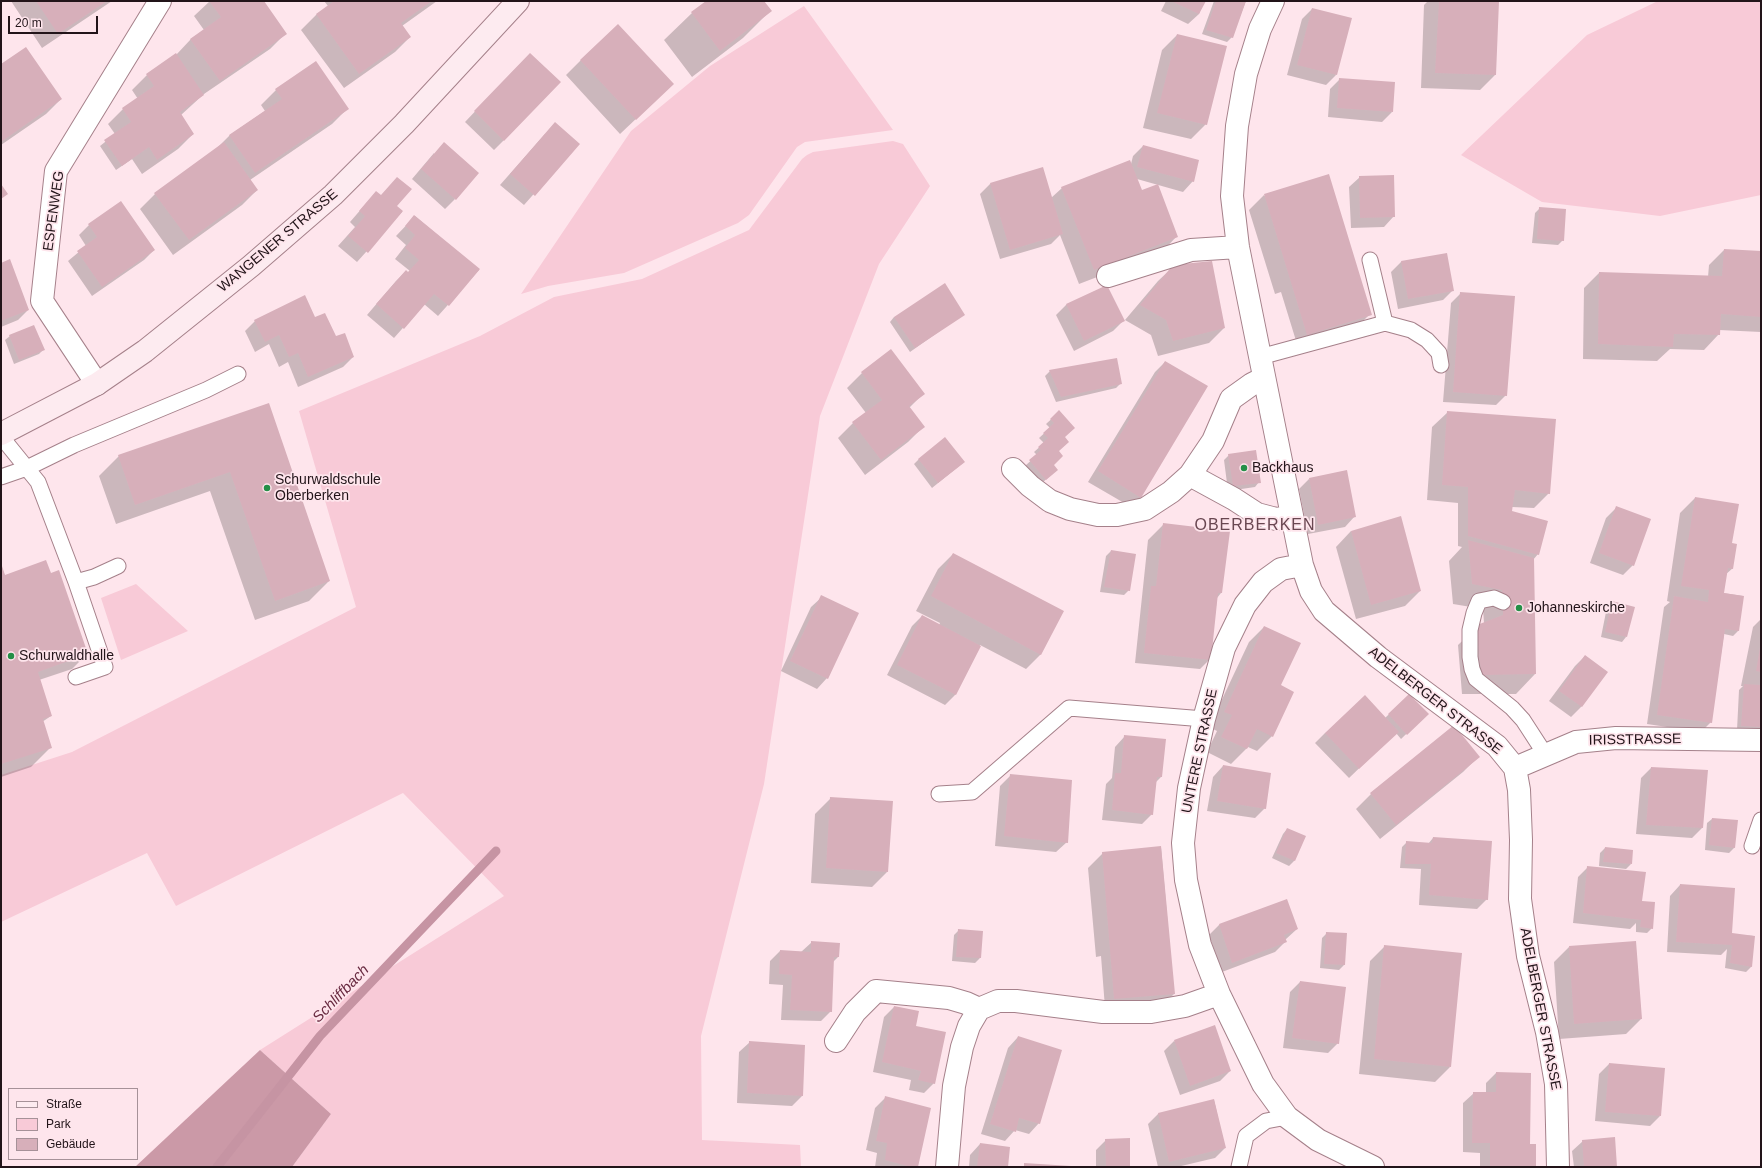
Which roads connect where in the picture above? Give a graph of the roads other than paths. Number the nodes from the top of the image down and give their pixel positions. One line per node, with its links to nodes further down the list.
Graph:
1 (160, 1): 11 (street, ESPENWEG)
2 (518, 1): 11 (main road, WANGENER STRASSE)
3 (1272, 1): 4 (street, ADELBERGER STRASSE)
4 (1238, 247): 6 (street); 9 (street, ADELBERGER STRASSE)
5 (1370, 260): 7 (lane)
6 (1108, 276)
7 (1385, 323): 8 (lane); 9 (lane)
8 (1441, 365)
9 (1262, 368): 15 (street); 17 (street, ADELBERGER STRASSE)
10 (238, 374): 13 (lane)
11 (97, 384): 12 (main road, WANGENER STRASSE)
12 (1, 434): 13 (lane)
13 (27, 468): 16 (lane); 20 (lane)
14 (1013, 469): 15 (street)
15 (1190, 475): 17 (street)
16 (1, 477)
17 (1292, 516): 18 (street, ADELBERGER STRASSE)
18 (1302, 565): 23 (street, UNTERE STRASSE); 26 (street, ADELBERGER STRASSE)
19 (118, 566): 20 (lane)
20 (76, 582): 22 (lane)
21 (1503, 602): 25 (lane)
22 (76, 677)
23 (1204, 719): 27 (lane); 30 (street, UNTERE STRASSE)
24 (1761, 740): 25 (street, IRISSTRASSE)
25 (1545, 754): 26 (street, IRISSTRASSE)
26 (1515, 768): 37 (street, ADELBERGER STRASSE)
27 (939, 794)
28 (1761, 820): 29 (lane)
29 (1752, 846)
30 (1219, 994): 31 (street); 33 (street, UNTERE STRASSE)
31 (980, 1009): 32 (street); 34 (street)
32 (836, 1041)
33 (1287, 1117): 35 (lane); 36 (street, UNTERE STRASSE)
34 (947, 1167)
35 (1239, 1167)
36 (1373, 1167)
37 (1558, 1167)

